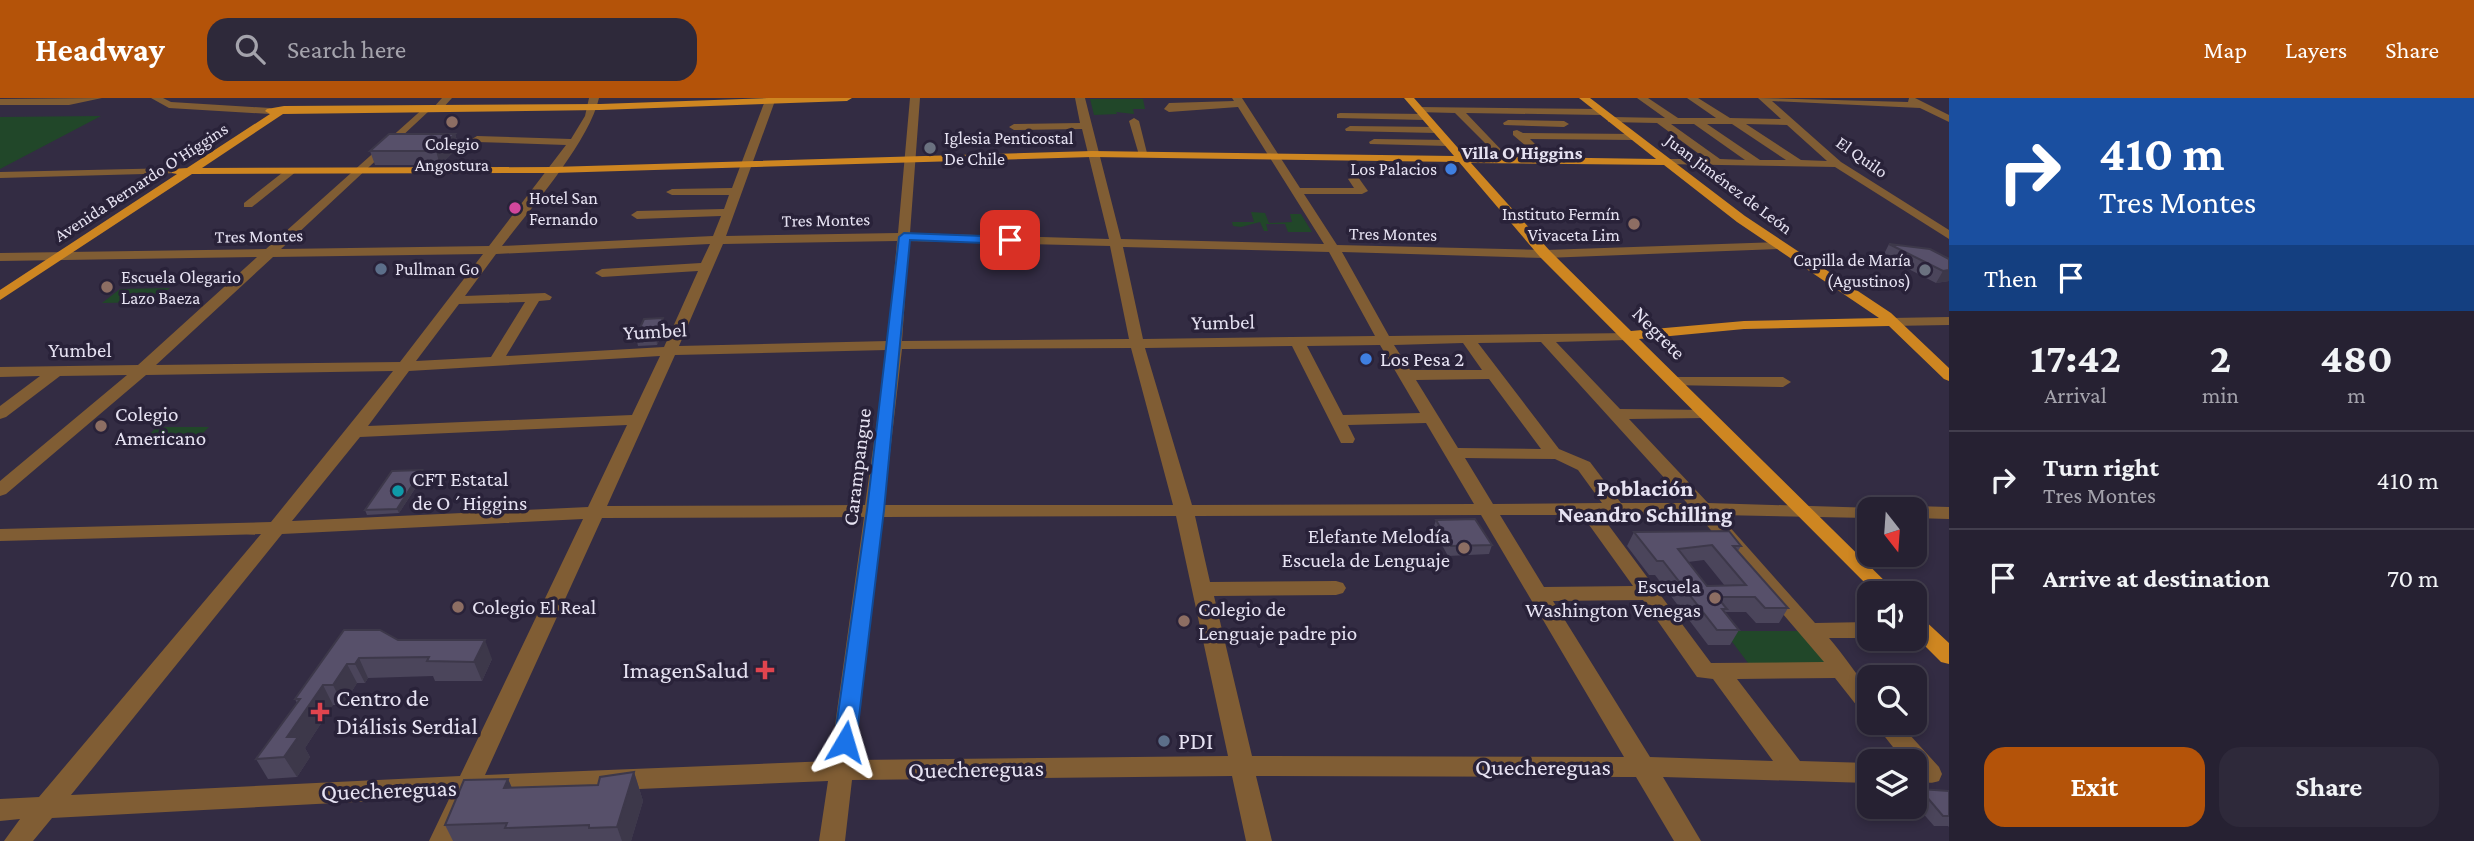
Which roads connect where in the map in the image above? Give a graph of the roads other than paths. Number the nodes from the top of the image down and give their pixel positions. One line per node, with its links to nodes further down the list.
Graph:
1 (97, 98): 17 (street); 26 (street)
2 (156, 98): 24 (street)
3 (290, 98): 24 (main road, Avenida Bernardo O'Higgins)
4 (300, 98): 22 (main road, Avenida Bernardo O'Higgins)
5 (447, 98): 21 (street)
6 (847, 98): 15 (main road)
7 (915, 98): 55 (street, Carampangue)
8 (1080, 98): 39 (street)
9 (1409, 98): 27 (main road, Negrete)
10 (1584, 98): 30 (main road, Juan Jiménez de León)
11 (1642, 98): 32 (street)
12 (1692, 98): 35 (street)
13 (1765, 98): 20 (street); 36 (street, El Quilo)
14 (1908, 98): 20 (street)
15 (771, 99): 18 (main road); 61 (street)
16 (1239, 101): 19 (street); 50 (street)
17 (0, 102)
18 (593, 102): 21 (main road); 46 (street)
19 (1226, 105)
20 (1921, 105): 29 (street)
21 (432, 108): 22 (main road); 63 (street)
22 (284, 110): 24 (main road); 65 (main road, Avenida Bernardo O'Higgins)
23 (1457, 110): 25 (street); 27 (street); 53 (street)
24 (270, 111): 65 (main road, Avenida Bernardo O'Higgins)
25 (1495, 111): 30 (street); 37 (street)
26 (77, 114)
27 (1422, 114): 28 (street); 42 (main road, Negrete)
28 (1340, 116)
29 (1949, 119)
30 (1608, 120): 31 (street); 44 (main road, Juan Jiménez de León)
31 (1659, 120): 32 (street); 57 (street)
32 (1675, 120): 34 (street)
33 (1134, 121): 49 (street)
34 (1696, 121): 35 (street); 58 (street)
35 (1730, 121): 36 (street); 59 (street)
36 (1790, 122): 60 (street, El Quilo)
37 (1508, 123): 38 (street); 43 (street)
38 (1576, 124)
39 (1086, 126): 40 (street); 48 (street)
40 (1014, 127)
41 (1350, 129): 42 (street)
42 (1436, 130): 47 (main road, Negrete)
43 (1521, 136): 44 (street); 54 (street)
44 (1634, 137): 56 (main road, Juan Jiménez de León)
45 (477, 139): 46 (street)
46 (574, 142): 64 (street)
47 (1448, 143): 51 (street); 52 (main road, Negrete)
48 (1092, 154): 49 (main road); 55 (main road); 77 (street)
49 (1144, 155): 50 (main road)
50 (1275, 158): 51 (main road); 69 (street)
51 (1387, 159): 52 (main road)
52 (1462, 160): 53 (main road); 82 (main road, Negrete)
53 (1506, 160): 54 (main road)
54 (1546, 160): 56 (main road)
55 (912, 161): 61 (main road); 75 (street, Carampangue)
56 (1666, 162): 57 (street); 78 (main road, Juan Jiménez de León)
57 (1717, 163): 58 (street)
58 (1757, 163): 59 (street)
59 (1798, 163): 60 (street)
60 (1837, 164): 74 (street, El Quilo)
61 (746, 165): 64 (main road); 68 (street)
62 (291, 170): 63 (main road); 65 (main road); 71 (street)
63 (358, 170): 64 (main road); 81 (street)
64 (552, 170): 79 (street)
65 (183, 171): 66 (street); 83 (main road, Avenida Bernardo O'Higgins); 84 (main road, Avenida Bernardo O'Higgins)
66 (0, 175)
67 (1354, 179): 69 (street)
68 (736, 191): 70 (street); 72 (street)
69 (1296, 191): 80 (street)
70 (672, 192)
71 (248, 205)
72 (729, 212): 73 (street); 76 (street)
73 (637, 215)
74 (1949, 235)
75 (904, 237): 76 (street, Tres Montes); 77 (street, Tres Montes); 99 (street, Carampangue)
76 (718, 240): 79 (street, Tres Montes); 86 (street)
77 (1116, 243): 80 (street, Tres Montes); 98 (street)
78 (1778, 245): 82 (street, Tres Montes); 92 (main road, Juan Jiménez de León)
79 (494, 250): 81 (street, Tres Montes); 90 (street)
80 (1334, 250): 82 (street, Tres Montes); 96 (street)
81 (269, 253): 84 (street, Tres Montes); 103 (street)
82 (1545, 254): 93 (main road, Negrete)
83 (46, 255): 84 (street, Tres Montes); 85 (street, Tres Montes); 88 (main road, Avenida Bernardo O'Higgins)
84 (61, 255): 89 (main road, Avenida Bernardo O'Higgins)
85 (0, 257)
86 (707, 267): 87 (street); 100 (street)
87 (602, 273)
88 (0, 285)
89 (0, 296)
90 (457, 300): 101 (street); 102 (street)
91 (1949, 321): 92 (street, Yumbel)
92 (1890, 322): 93 (main road, Yumbel); 108 (main road, Juan Jiménez de León)
93 (1626, 336): 94 (street, Yumbel); 109 (main road, Negrete)
94 (1544, 337): 95 (street, Yumbel); 113 (street)
95 (1467, 339): 96 (street, Yumbel); 106 (street)
96 (1384, 340): 97 (street, Yumbel); 107 (street)
97 (1297, 342): 98 (street, Yumbel); 115 (street)
98 (1137, 344): 99 (street, Yumbel); 126 (street)
99 (894, 345): 100 (street, Yumbel); 125 (street, Carampangue)
100 (670, 351): 101 (street, Yumbel); 116 (street)
101 (496, 361): 102 (street, Yumbel)
102 (408, 366): 103 (street, Yumbel); 117 (street)
103 (141, 371): 105 (street, Yumbel); 121 (street)
104 (0, 372): 105 (street, Yumbel)
105 (55, 372): 112 (street)
106 (1494, 374): 107 (street); 120 (street)
107 (1406, 375): 114 (street)
108 (1949, 376)
109 (1674, 382): 110 (street); 111 (main road, Negrete)
110 (1783, 382)
111 (1705, 413): 113 (street); 128 (main road, Negrete)
112 (0, 414)
113 (1617, 414): 124 (street)
114 (1432, 418): 115 (street); 119 (street)
115 (1337, 420): 118 (street)
116 (638, 421): 117 (street); 131 (street)
117 (355, 432): 133 (street)
118 (1347, 439)
119 (1454, 453): 120 (street); 127 (street)
120 (1556, 454): 123 (street)
121 (0, 491)
122 (1587, 509): 123 (street); 127 (street); 138 (street)
123 (1616, 509): 124 (street)
124 (1703, 509): 128 (street); 141 (street)
125 (875, 510): 126 (street); 131 (street); 150 (street, Carampangue)
126 (1184, 510): 127 (street); 137 (street)
127 (1488, 510): 139 (street)
128 (1804, 510): 129 (street); 135 (main road, Negrete)
129 (1857, 512)
130 (1927, 512): 132 (street)
131 (596, 513): 133 (street); 154 (street)
132 (1949, 513)
133 (278, 528): 134 (street); 155 (street)
134 (0, 535)
135 (1875, 581)
136 (1336, 588): 137 (street)
137 (1201, 589): 148 (street)
138 (1647, 593): 139 (street); 145 (street)
139 (1539, 594): 149 (street)
140 (1857, 630): 141 (street)
141 (1810, 631): 144 (street)
142 (1927, 636): 143 (main road)
143 (1949, 656)
144 (1844, 670): 145 (street); 146 (street)
145 (1719, 671): 151 (street)
146 (1857, 691)
147 (1896, 735): 153 (street)
148 (1242, 766): 149 (street, Quechereguas); 150 (street, Quechereguas); 160 (street)
149 (1643, 767): 151 (street, Quechereguas); 161 (street)
150 (841, 770): 154 (street, Quechereguas); 159 (street, Carampangue)
151 (1794, 771): 152 (street, Quechereguas)
152 (1857, 773)
153 (1931, 774)
154 (468, 787): 155 (street, Quechereguas); 158 (street)
155 (45, 808): 156 (street, Quechereguas); 157 (street)
156 (0, 810)
157 (17, 841)
158 (442, 841)
159 (832, 841)
160 (1259, 841)
161 (1688, 841)

